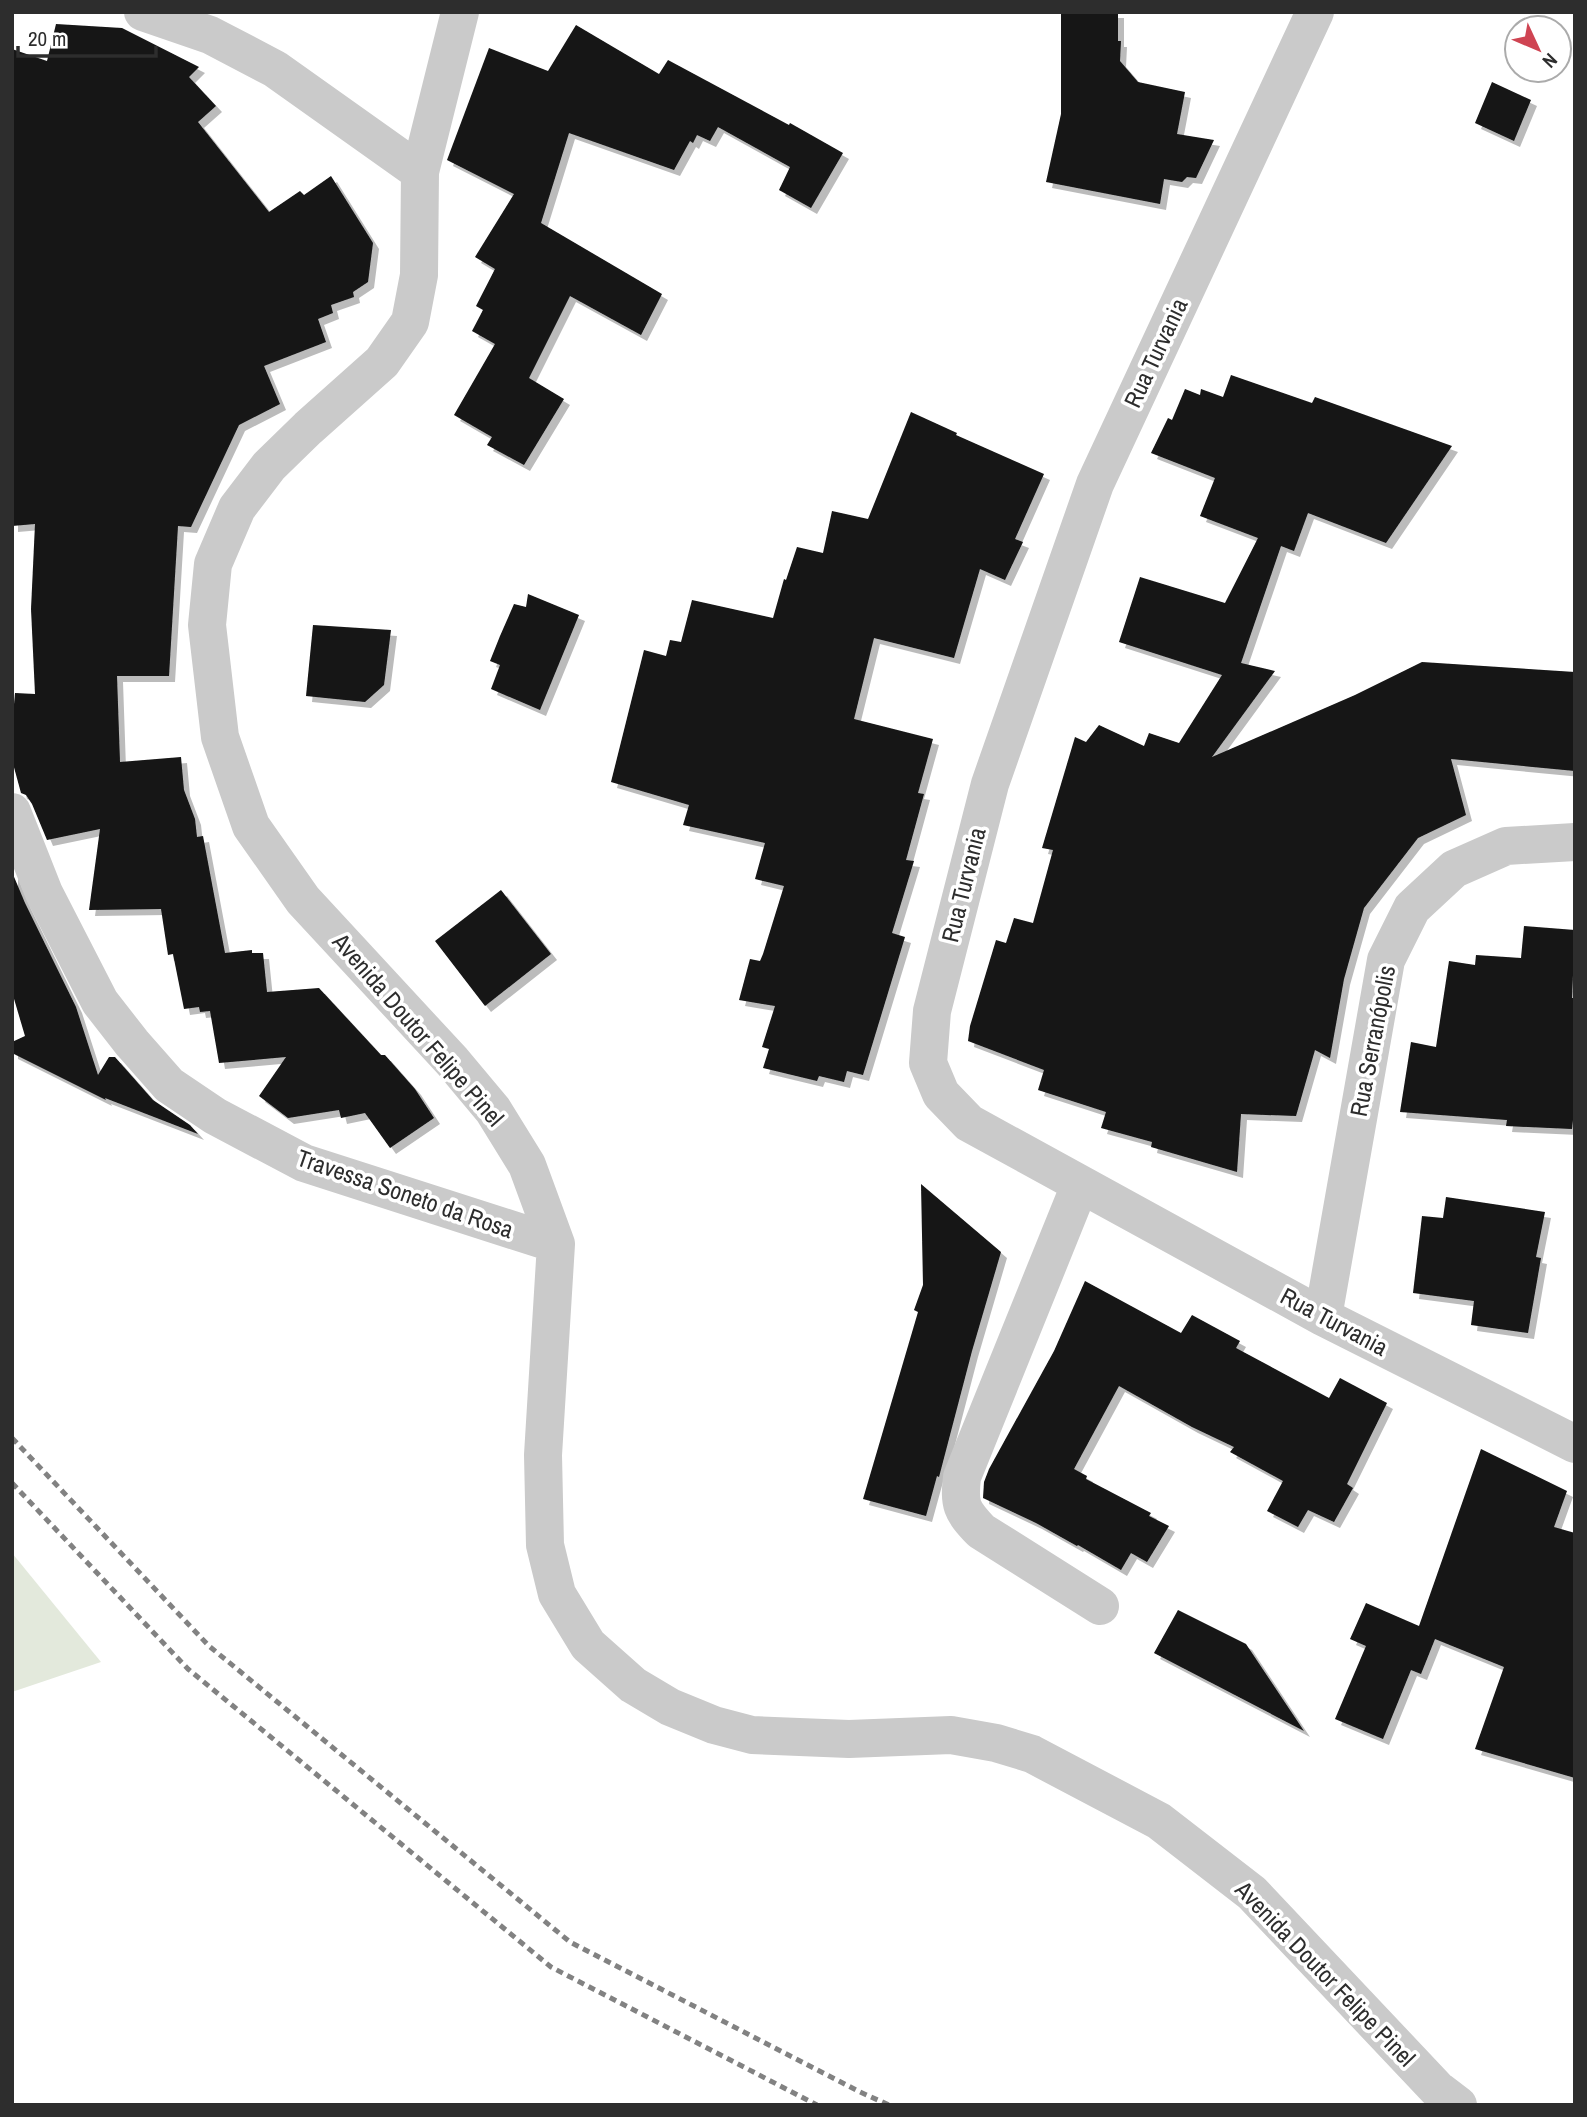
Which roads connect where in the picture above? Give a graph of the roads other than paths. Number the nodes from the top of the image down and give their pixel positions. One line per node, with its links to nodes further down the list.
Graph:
1 (143, 12): 4 (street)
2 (460, 12): 4 (street, Avenida Doutor Felipe Pinel)
3 (1315, 12): 7 (street, Rua Turvania)
4 (420, 172): 8 (street, Avenida Doutor Felipe Pinel)
5 (12, 812): 8 (street, Travessa Soneto da Rosa)
6 (1575, 842): 9 (street, Rua Serranópolis)
7 (1080, 1185): 9 (street, Rua Turvania); 11 (street)
8 (556, 1244): 12 (street, Avenida Doutor Felipe Pinel)
9 (1323, 1317): 10 (street, Rua Turvania)
10 (1575, 1444)
11 (1100, 1606)
12 (1458, 2105)

